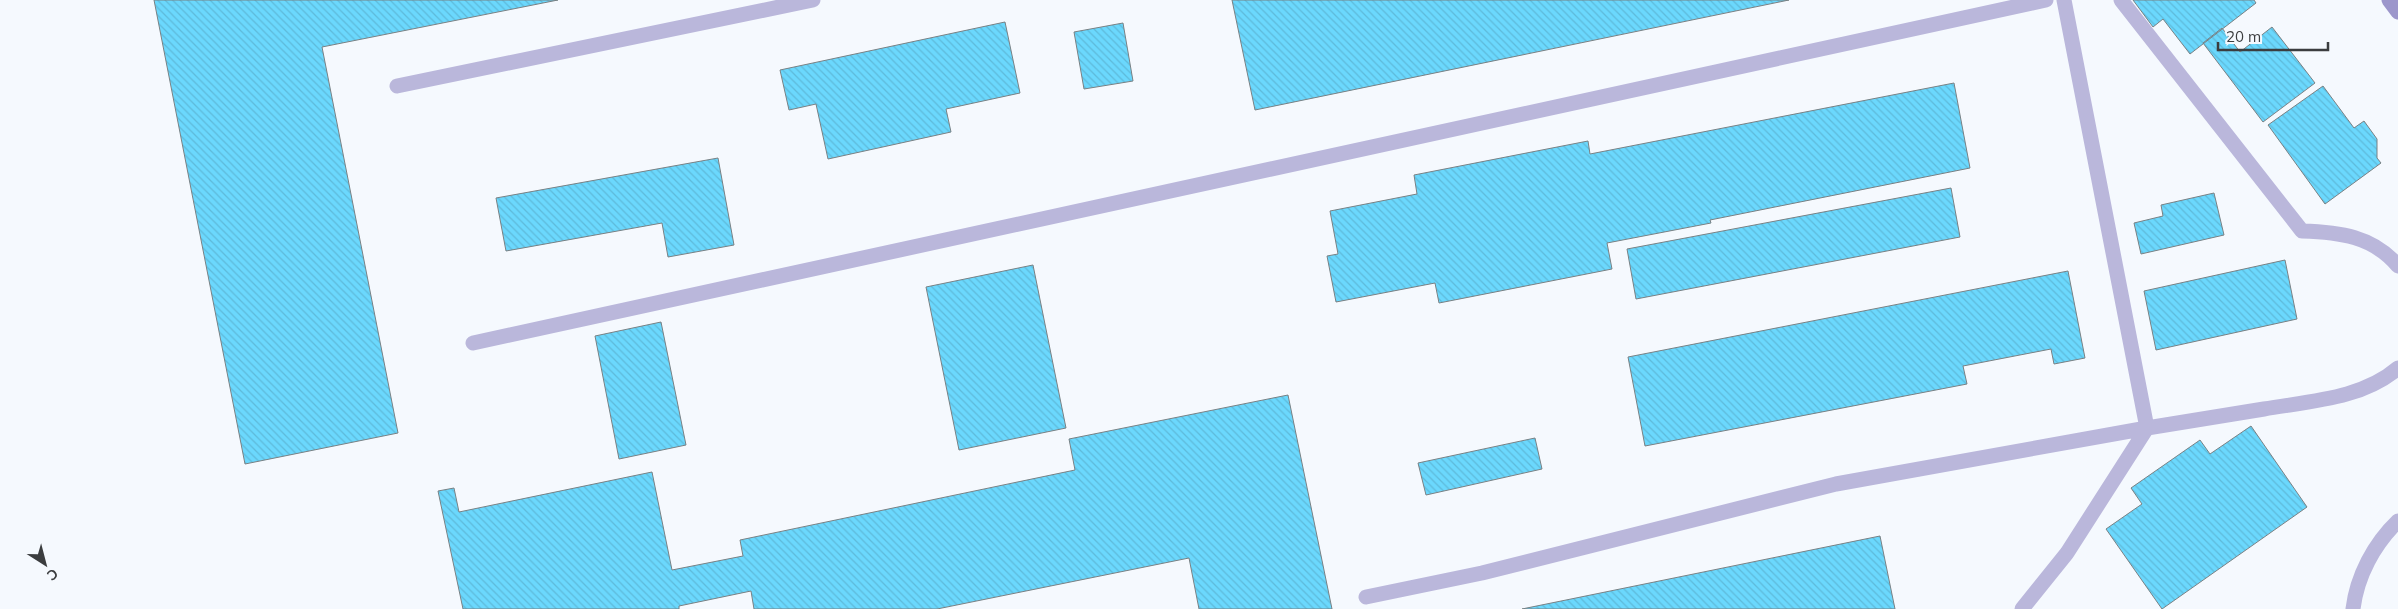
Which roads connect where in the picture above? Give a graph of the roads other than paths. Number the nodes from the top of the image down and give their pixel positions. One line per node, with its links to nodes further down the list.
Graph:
1 (813, 0): 7 (lane)
2 (2046, 0): 9 (lane)
3 (2064, 0): 11 (lane)
4 (2121, 0): 8 (lane)
5 (2389, 0): 6 (main road)
6 (2398, 12)
7 (397, 86)
8 (2398, 266)
9 (473, 343)
10 (2398, 368): 11 (lane)
11 (2147, 428): 13 (lane); 14 (lane)
12 (2398, 521): 15 (lane)
13 (1366, 597)
14 (2022, 609)
15 (2354, 609)

